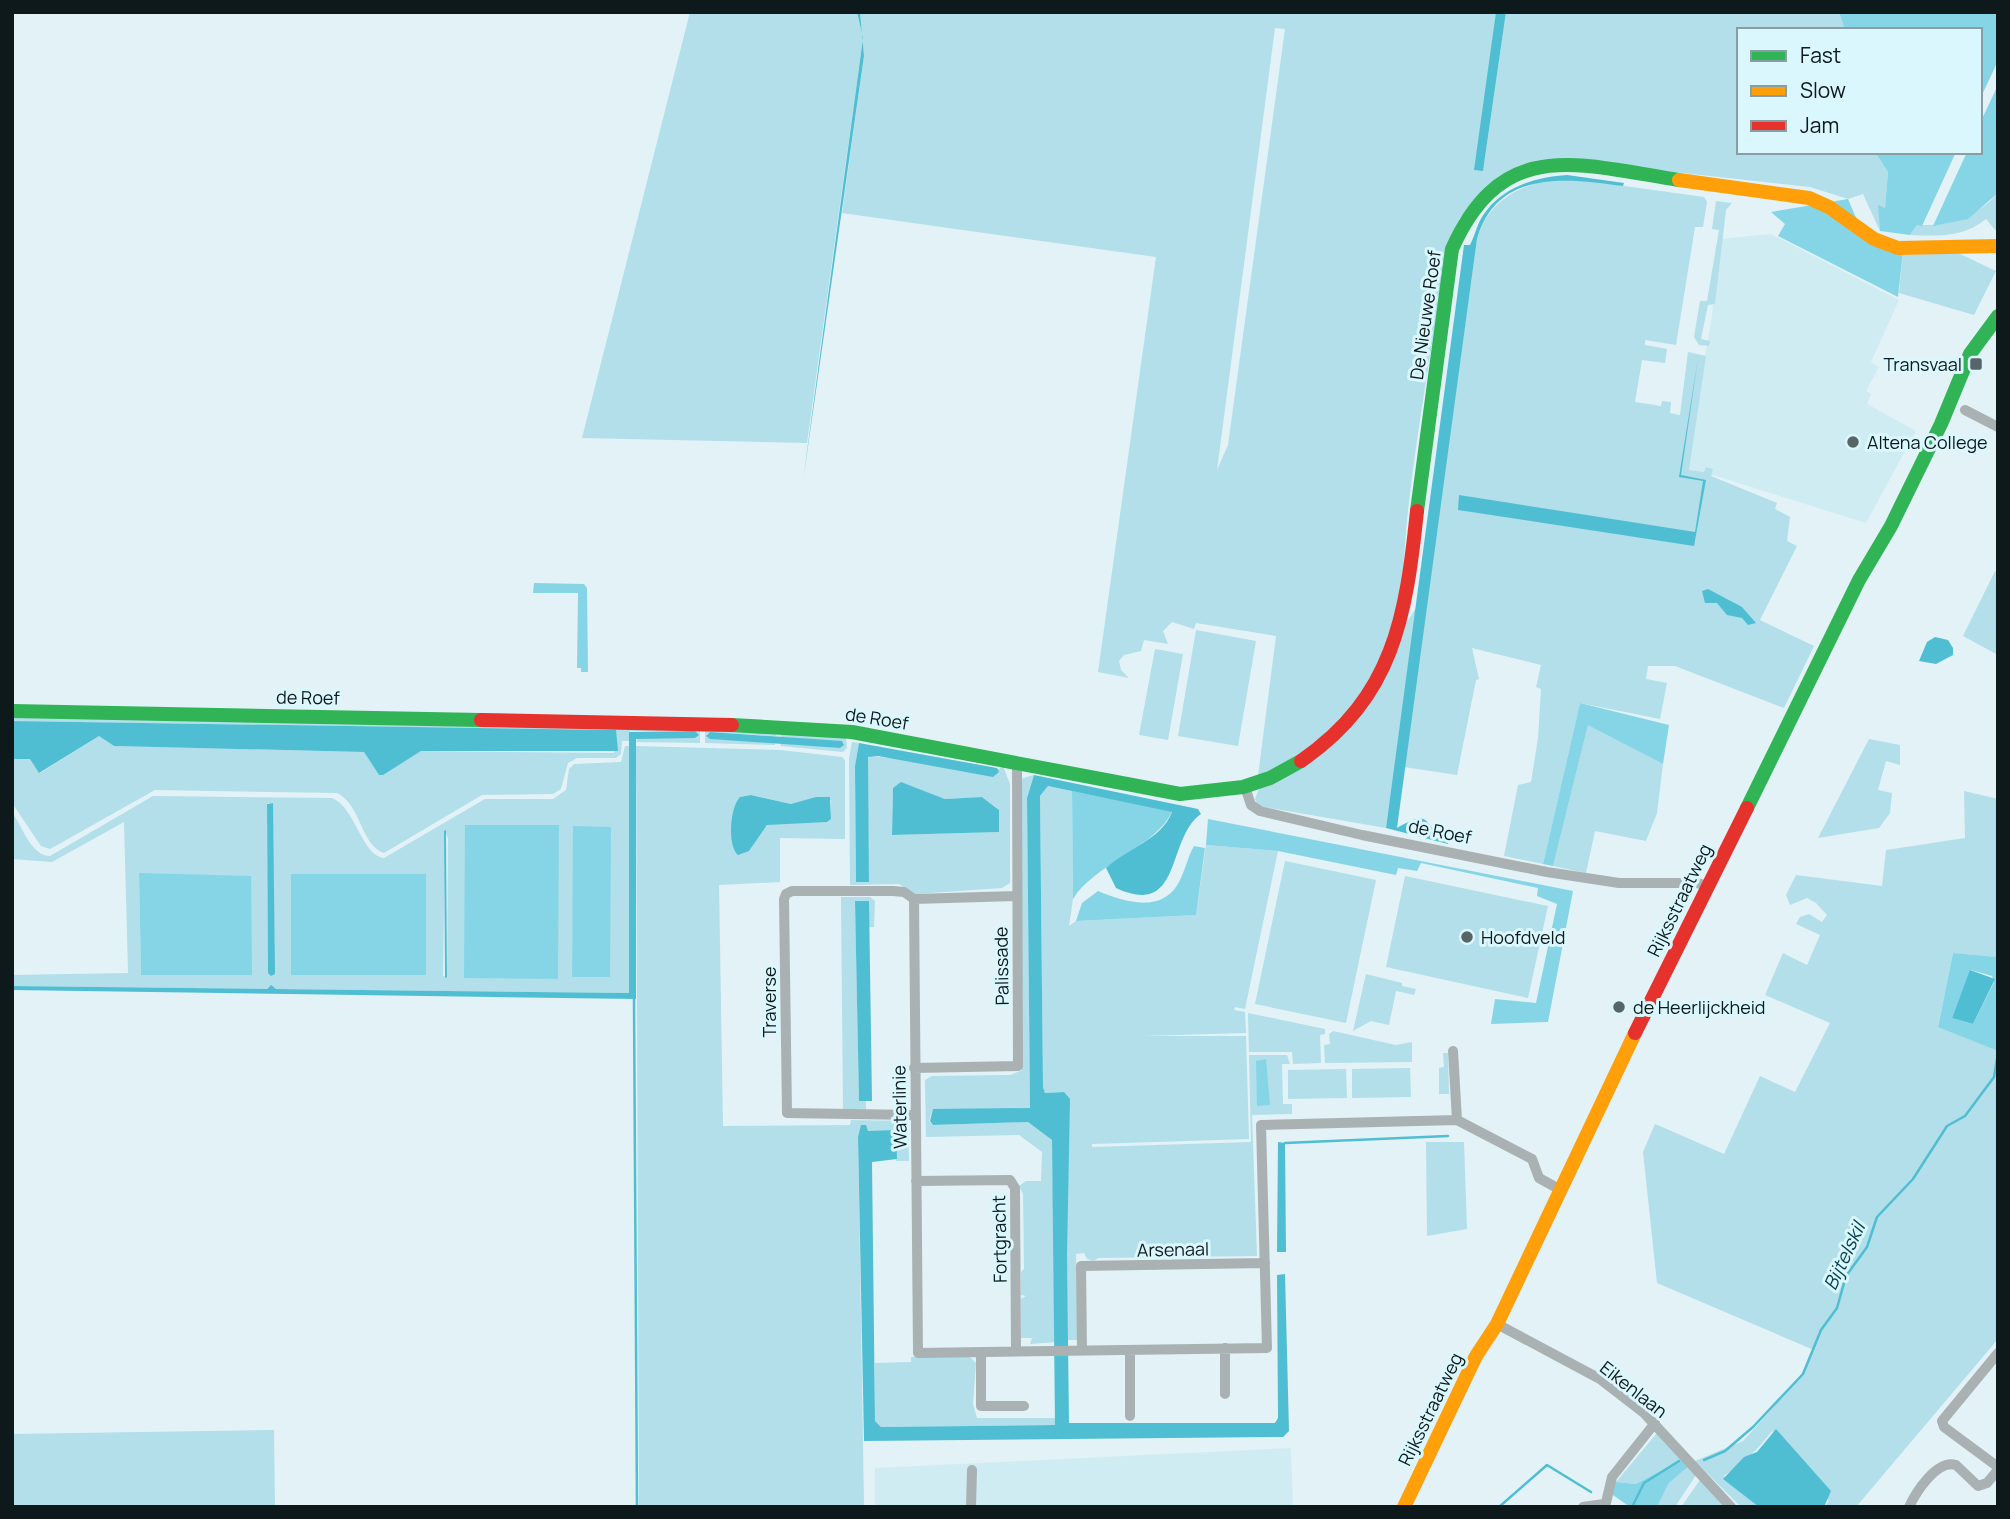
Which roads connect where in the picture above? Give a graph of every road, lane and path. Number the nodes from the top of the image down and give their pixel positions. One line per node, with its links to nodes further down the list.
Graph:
1 (1998, 246): 7 (street, De Nieuwe Roef)
2 (1998, 316): 8 (street, Rijksstraatweg)
3 (1965, 410): 4 (street)
4 (1998, 427)
5 (12, 711): 6 (street, de Roef)
6 (1017, 762): 7 (street, de Roef); 9 (street, Palissade)
7 (1245, 787): 8 (street, de Roef)
8 (1708, 887): 16 (street, Rijksstraatweg)
9 (1016, 896): 10 (street); 12 (street, Palissade)
10 (914, 899): 12 (street, Waterlinie); 13 (street, Traverse)
11 (1453, 1051): 14 (street)
12 (914, 1068): 13 (street, Waterlinie)
13 (915, 1115): 15 (street, Waterlinie)
14 (1457, 1119): 16 (street, Waterlinie); 17 (street, Waterlinie)
15 (916, 1181): 22 (street, Fortgracht); 23 (street, Waterlinie)
16 (1559, 1189): 18 (street, Rijksstraatweg)
17 (1265, 1263): 19 (street, Waterlinie); 20 (street, Arsenaal)
18 (1497, 1324): 28 (street, Eikenlaan); 33 (street, Rijksstraatweg)
19 (1225, 1348): 21 (street, Waterlinie); 25 (street)
20 (1078, 1350): 21 (street, Waterlinie); 22 (street, Waterlinie)
21 (1130, 1350): 27 (street)
22 (1016, 1351): 23 (street, Waterlinie)
23 (981, 1352): 26 (street)
24 (1998, 1353): 29 (street)
25 (1225, 1394)
26 (1024, 1406)
27 (1130, 1416)
28 (1655, 1423): 31 (street); 35 (street, Eikenlaan)
29 (1998, 1468): 36 (street)
30 (972, 1470): 32 (street)
31 (1605, 1506): 34 (street)
32 (971, 1507)
33 (1404, 1507)
34 (1583, 1507)
35 (1731, 1507)
36 (1909, 1507)

